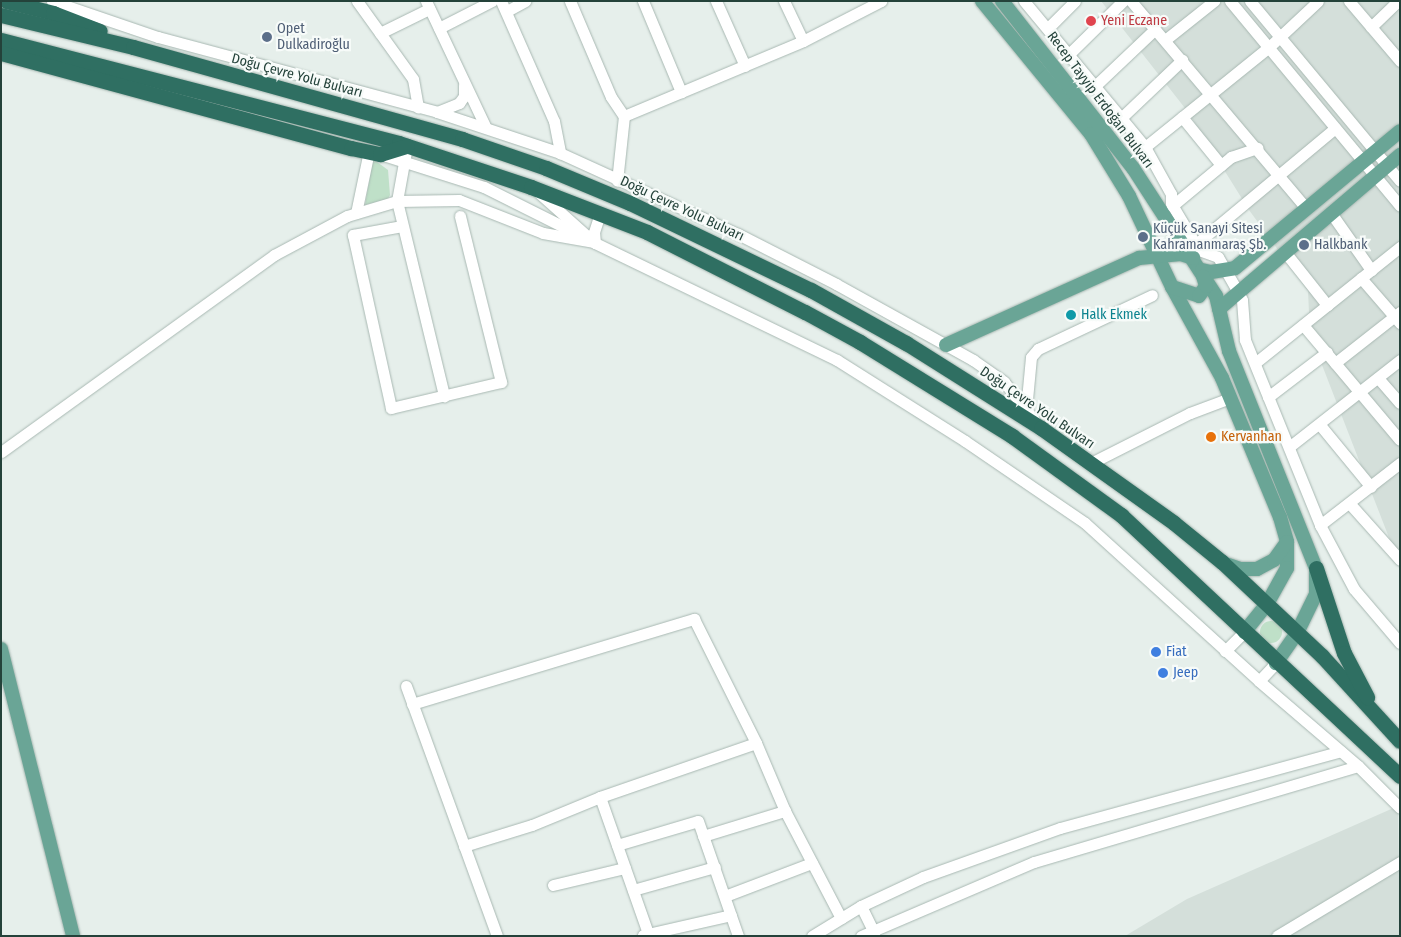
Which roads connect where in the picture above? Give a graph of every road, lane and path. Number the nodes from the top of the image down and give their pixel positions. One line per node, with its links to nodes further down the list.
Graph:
1 (6, 1): 25 (highway)
2 (357, 1): 31 (street)
3 (492, 1): 28 (street)
4 (525, 1): 24 (street)
5 (570, 1): 49 (street)
6 (643, 1): 45 (street)
7 (716, 1): 42 (street)
8 (784, 1): 35 (street)
9 (881, 1): 35 (street)
10 (982, 1): 84 (main road, Recep Tayyip Erdoğan Bulvarı)
11 (1002, 1): 82 (main road, Recep Tayyip Erdoğan Bulvarı)
12 (1024, 1): 29 (street)
13 (1075, 1): 29 (street)
14 (1123, 1): 39 (street)
15 (1130, 1): 30 (street)
16 (1214, 1): 34 (street)
17 (1230, 1): 37 (street)
18 (1250, 1): 32 (street)
19 (1318, 1): 23 (street)
20 (1349, 1): 27 (street)
21 (1398, 1): 27 (street)
22 (428, 5): 28 (street); 31 (street)
23 (1306, 5): 32 (street)
24 (504, 6): 60 (street)
25 (53, 7): 36 (highway); 47 (street)
26 (1, 15): 36 (highway, Doğu Çevre Yolu Bulvarı)
27 (1370, 27): 40 (street)
28 (439, 28): 43 (street)
29 (1048, 28): 39 (street)
30 (1154, 30): 34 (street); 44 (street)
31 (380, 33): 47 (street)
32 (1280, 37): 37 (street); 58 (street)
33 (1, 40): 55 (highway)
34 (1166, 40): 41 (street)
35 (803, 41): 42 (street)
36 (133, 47): 109 (highway, Doğu Çevre Yolu Bulvarı)
37 (1269, 47): 46 (street); 53 (street)
38 (1, 53): 59 (highway)
39 (1068, 55): 44 (street)
40 (1398, 56)
41 (1182, 60): 46 (street); 51 (street)
42 (744, 66): 45 (street)
43 (464, 85): 48 (street); 52 (street)
44 (1096, 86): 51 (street)
45 (681, 92): 49 (street)
46 (1210, 96): 50 (street); 57 (street)
47 (418, 108): 48 (street)
48 (437, 112): 52 (street)
49 (624, 116): 68 (street)
50 (1182, 117): 56 (street); 64 (street)
51 (1120, 119): 56 (street)
52 (485, 126): 60 (street)
53 (1334, 128): 63 (street); 67 (street)
54 (1400, 131): 58 (main road)
55 (407, 146): 59 (highway); 62 (street); 70 (highway)
56 (1145, 147): 72 (street)
57 (1257, 148): 64 (street); 67 (street)
58 (1375, 152): 63 (main road); 65 (street)
59 (375, 153): 62 (street); 76 (street)
60 (560, 153): 68 (street)
61 (1400, 155): 65 (main road)
62 (402, 162): 71 (street); 80 (street)
63 (1363, 163): 66 (street); 74 (main road)
64 (1221, 165): 72 (street)
65 (1387, 166): 66 (main road); 69 (street)
66 (1375, 176): 73 (street); 75 (main road)
67 (1277, 177): 74 (street); 82 (street)
68 (617, 181): 96 (street)
69 (1400, 181)
70 (531, 186): 77 (highway); 80 (street)
71 (398, 200): 76 (street); 79 (street); 80 (street)
72 (1172, 206): 82 (street)
73 (1400, 206)
74 (1307, 210): 87 (main road)
75 (1331, 213): 83 (main road); 86 (street)
76 (356, 214): 112 (street)
77 (600, 214): 80 (street); 124 (highway)
78 (460, 216): 103 (street)
79 (402, 226): 103 (street); 103 (street)
80 (595, 242): 128 (street)
81 (1400, 247): 86 (street)
82 (1194, 251): 84 (main road); 85 (main road, Recep Tayyip Erdoğan Bulvarı); 87 (street)
83 (1285, 252): 90 (main road); 92 (street)
84 (1159, 256): 89 (main road, Recep Tayyip Erdoğan Bulvarı); 96 (main road)
85 (1202, 270): 87 (main road); 89 (main road); 93 (main road, Recep Tayyip Erdoğan Bulvarı)
86 (1372, 270): 88 (street)
87 (1225, 271): 90 (street)
88 (1361, 278): 92 (street); 94 (street)
89 (1172, 288): 105 (main road, Recep Tayyip Erdoğan Bulvarı)
90 (1238, 292): 93 (main road); 99 (street)
91 (1152, 295): 107 (street)
92 (1327, 305): 95 (street)
93 (1219, 309): 121 (main road, Recep Tayyip Erdoğan Bulvarı)
94 (1398, 317): 100 (street)
95 (1303, 325): 97 (street); 99 (street)
96 (946, 346): 107 (street)
97 (1326, 352): 100 (street); 104 (street)
98 (1400, 360): 101 (street)
99 (1255, 363): 104 (street)
100 (1336, 363): 102 (street)
101 (1378, 378): 102 (street); 106 (street)
102 (1360, 392): 108 (street); 110 (street)
103 (444, 396)
104 (1268, 397): 111 (street)
105 (1230, 398): 113 (street); 118 (main road, Recep Tayyip Erdoğan Bulvarı)
106 (1400, 403)
107 (1026, 410): 109 (street)
108 (1320, 425): 111 (street); 115 (street)
109 (1041, 428): 113 (highway, Doğu Çevre Yolu Bulvarı)
110 (1400, 440)
111 (1289, 447): 117 (street)
112 (1, 452)
113 (1091, 463): 120 (highway, Doğu Çevre Yolu Bulvarı)
114 (1400, 463): 115 (street)
115 (1372, 487): 116 (street)
116 (1350, 504): 117 (street); 119 (street)
117 (1320, 525): 123 (street)
118 (1287, 542): 120 (main road); 122 (main road, Recep Tayyip Erdoğan Bulvarı)
119 (1400, 560)
120 (1222, 562): 122 (highway, Doğu Çevre Yolu Bulvarı)
121 (1316, 568): 125 (main road, Recep Tayyip Erdoğan Bulvarı); 133 (highway)
122 (1267, 604): 124 (main road, Recep Tayyip Erdoğan Bulvarı); 125 (highway)
123 (1395, 628): 126 (street)
124 (1244, 632): 128 (street, Recep Tayyip Erdoğan Bulvarı); 129 (highway)
125 (1297, 634): 129 (main road, Recep Tayyip Erdoğan Bulvarı); 133 (highway)
126 (1400, 643)
127 (1, 649): 157 (main road)
128 (1225, 651): 130 (street)
129 (1276, 662): 130 (street, Recep Tayyip Erdoğan Bulvarı); 138 (highway)
130 (1259, 681): 136 (street)
131 (406, 686): 132 (street)
132 (412, 704): 135 (street); 144 (street)
133 (1377, 716): 134 (highway)
134 (1400, 741)
135 (756, 743): 139 (street); 141 (street)
136 (1341, 751): 137 (street); 152 (street)
137 (1358, 766): 140 (street); 155 (street)
138 (1400, 776)
139 (600, 797): 143 (street); 144 (street)
140 (1400, 808)
141 (785, 811): 142 (street); 146 (street)
142 (703, 836): 143 (street); 147 (street)
143 (617, 845): 148 (street)
144 (464, 846): 158 (street)
145 (1400, 862): 162 (street)
146 (812, 863): 151 (street); 154 (street)
147 (715, 867): 150 (street); 151 (street)
148 (625, 868): 149 (street); 150 (street)
149 (553, 885)
150 (633, 890): 156 (street)
151 (726, 896): 153 (street)
152 (861, 906): 154 (street); 155 (street)
153 (731, 915): 156 (street); 159 (street)
154 (842, 918): 160 (street)
155 (874, 932): 161 (street)
156 (647, 935)
157 (72, 936)
158 (497, 936)
159 (738, 936)
160 (812, 936)
161 (860, 936)
162 (1277, 936)

